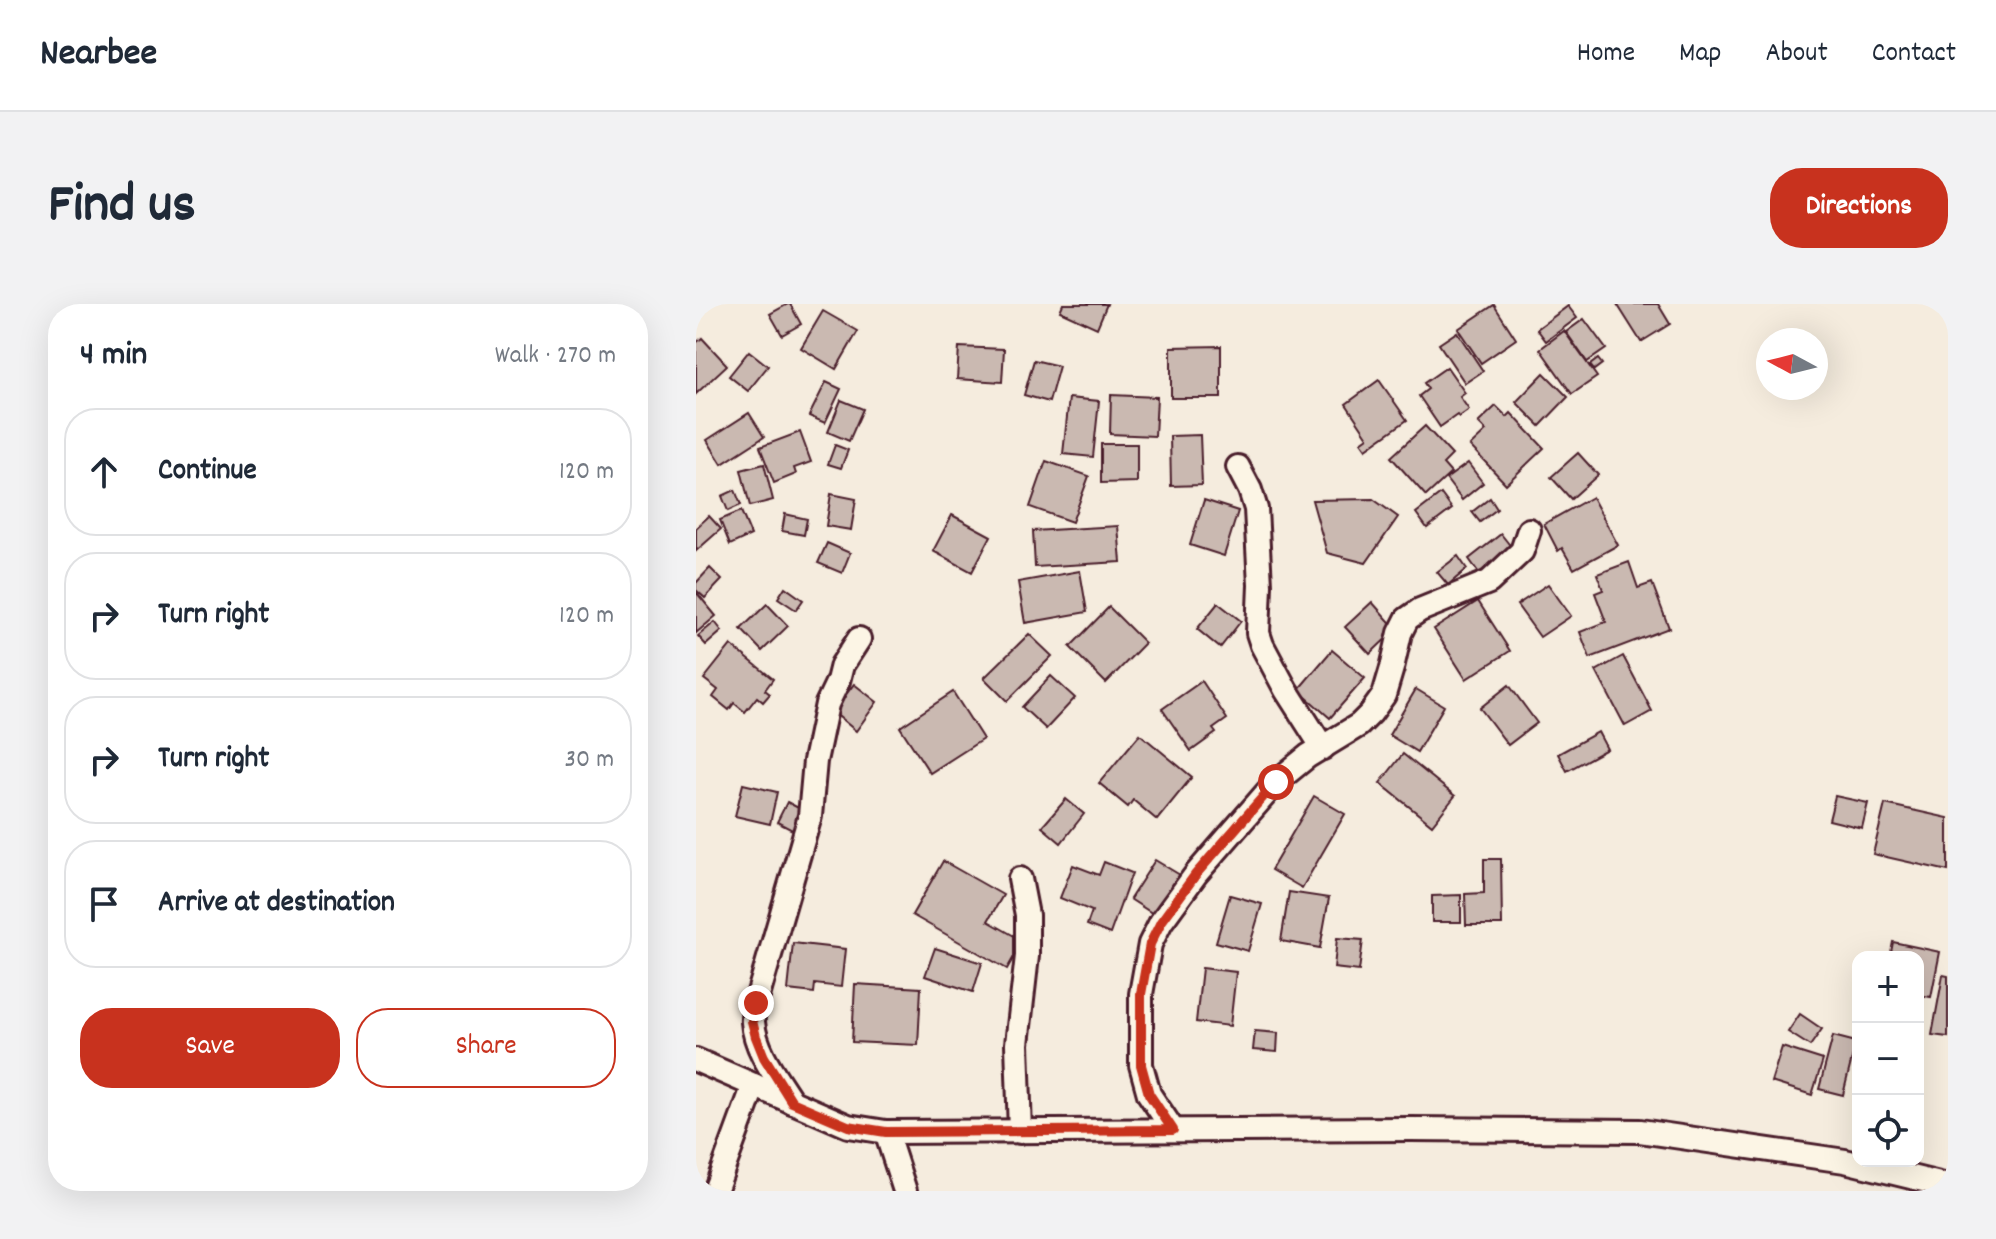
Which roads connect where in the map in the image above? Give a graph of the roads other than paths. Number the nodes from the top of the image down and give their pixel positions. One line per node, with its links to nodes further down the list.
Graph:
1 (1238, 467): 4 (street)
2 (1529, 530): 4 (street)
3 (859, 639): 8 (street)
4 (1323, 748): 9 (street)
5 (1020, 879): 11 (street)
6 (696, 1060): 7 (street)
7 (754, 1085): 8 (street); 13 (street)
8 (792, 1102): 10 (street)
9 (1173, 1130): 11 (street); 12 (street)
10 (886, 1132): 11 (street); 14 (street)
11 (1020, 1132)
12 (1948, 1186)
13 (715, 1191)
14 (905, 1191)

